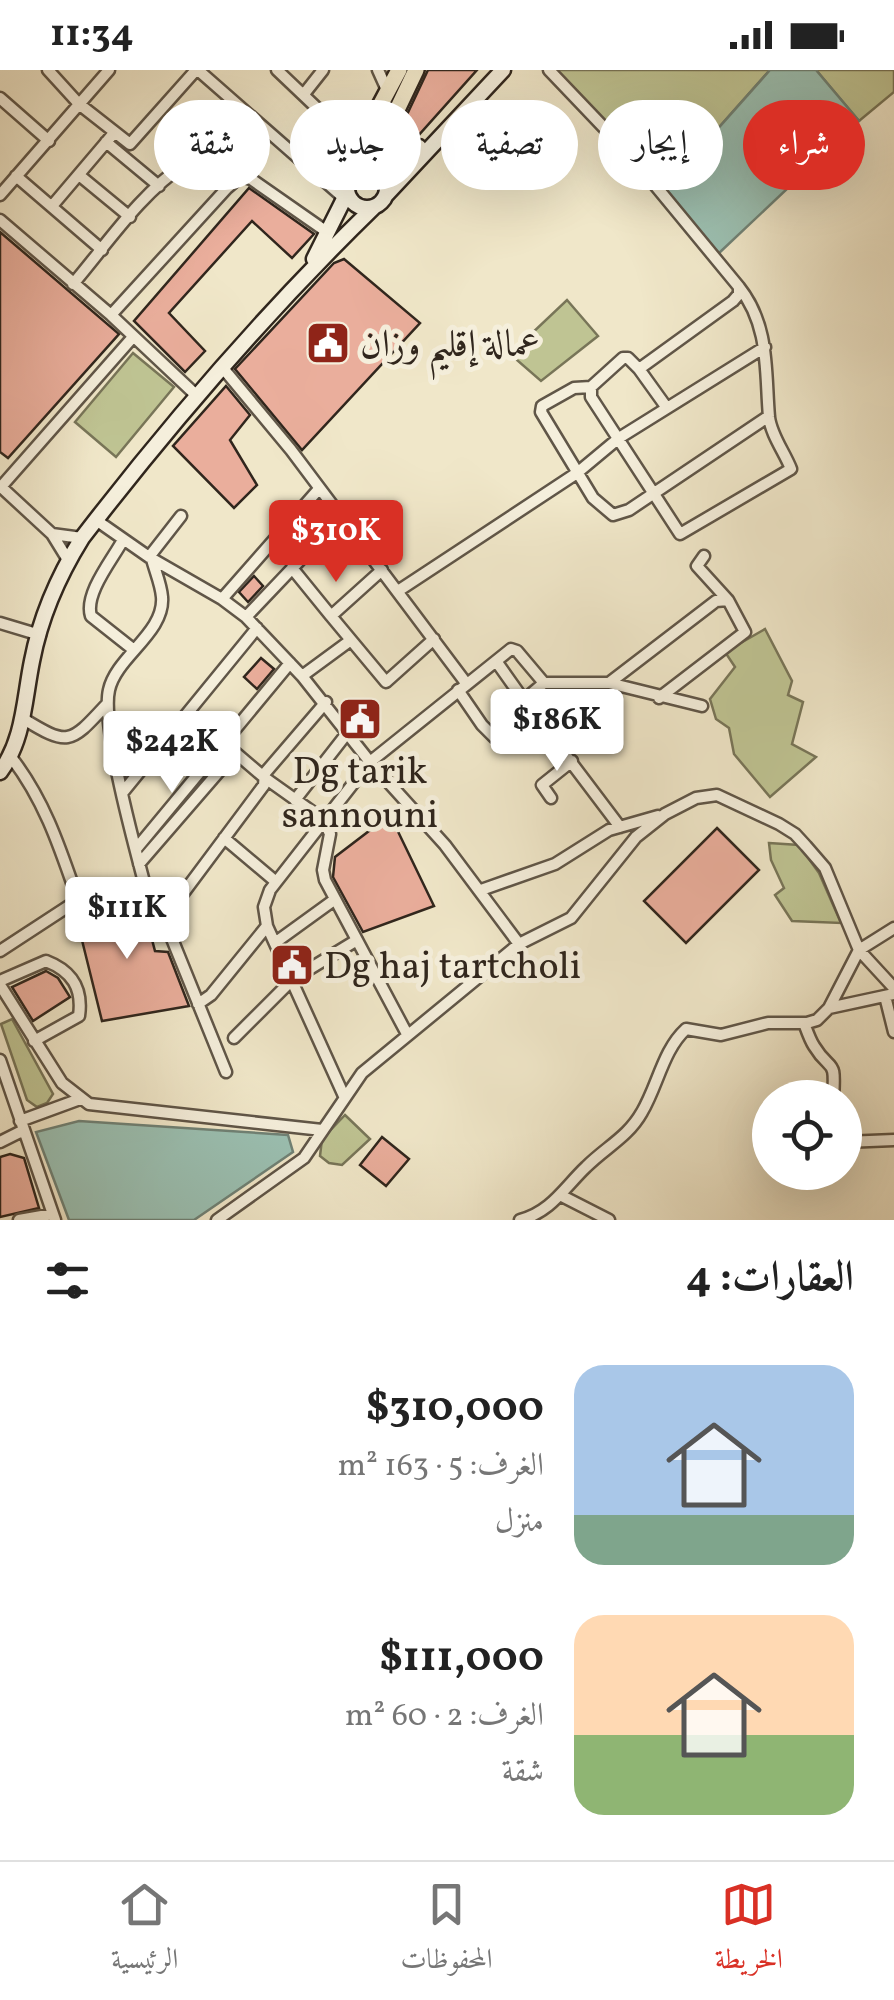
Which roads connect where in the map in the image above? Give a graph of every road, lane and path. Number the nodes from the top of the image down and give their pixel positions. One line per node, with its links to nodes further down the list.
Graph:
1 (48, 70): 19 (street)
2 (110, 70): 19 (street)
3 (197, 70): 15 (street); 21 (street)
4 (277, 70): 13 (street)
5 (322, 70): 13 (street)
6 (378, 70): 12 (street)
7 (398, 70): 12 (main road)
8 (416, 70): 18 (main road)
9 (491, 70): 23 (main road)
10 (504, 70): 24 (main road)
11 (549, 70): 41 (street)
12 (387, 90): 17 (main road)
13 (304, 94): 16 (street)
14 (0, 98): 22 (street)
15 (232, 100)
16 (310, 100)
17 (382, 100)
18 (402, 100)
19 (79, 104): 21 (street); 22 (street)
20 (270, 132): 32 (street)
21 (110, 137): 25 (street); 27 (street)
22 (49, 141): 26 (street)
23 (421, 143)
24 (421, 147)
25 (79, 174): 33 (street); 35 (street)
26 (16, 176): 31 (street); 33 (street)
27 (154, 181)
28 (155, 190): 35 (street)
29 (347, 190): 32 (main road)
30 (380, 190): 34 (main road)
31 (1, 192)
32 (346, 195): 34 (main road); 37 (main road)
33 (52, 206): 38 (street)
34 (374, 207): 39 (main road)
35 (130, 217): 38 (street)
36 (0, 220): 40 (street)
37 (328, 232): 39 (main road); 42 (street)
38 (102, 250): 40 (street)
39 (310, 269): 45 (main road)
40 (73, 284): 42 (street)
41 (739, 286): 44 (street); 46 (street)
42 (111, 315): 43 (street)
43 (133, 336): 48 (street); 53 (street)
44 (765, 348): 49 (street); 50 (street)
45 (222, 367): 48 (main road); 54 (street)
46 (639, 369): 47 (street); 49 (street)
47 (590, 387): 51 (street); 52 (street)
48 (196, 395): 58 (main road)
49 (667, 408): 51 (street)
50 (769, 416): 55 (street); 55 (street)
51 (620, 438): 52 (street); 55 (street)
52 (578, 473): 55 (street); 67 (street)
53 (0, 487): 59 (street)
54 (318, 490): 57 (street); 68 (street)
55 (656, 492)
56 (180, 516): 63 (street)
57 (341, 517): 65 (street); 66 (street)
58 (96, 520): 60 (main road); 61 (street)
59 (52, 534): 60 (street); 64 (street)
60 (82, 538): 64 (main road)
61 (123, 540): 63 (street); 77 (street)
62 (704, 556): 69 (street)
63 (150, 558): 68 (street); 77 (street)
64 (68, 560): 74 (main road)
65 (292, 568): 70 (street); 71 (street)
66 (382, 570): 67 (street); 70 (street)
67 (398, 591): 75 (street)
68 (222, 599): 71 (street)
69 (728, 600): 81 (street); 84 (street)
70 (331, 616): 76 (street)
71 (246, 617): 73 (street)
72 (0, 623): 74 (street)
73 (257, 628): 79 (street); 90 (street)
74 (40, 634): 89 (main road)
75 (434, 639): 76 (street); 83 (street)
76 (351, 640): 80 (street)
77 (134, 650): 87 (street)
78 (496, 661): 82 (street); 83 (street); 85 (street)
79 (290, 662): 80 (street); 92 (street)
80 (302, 676): 86 (street)
81 (610, 683): 82 (street); 84 (street)
82 (544, 684): 85 (street)
83 (462, 686): 85 (street); 97 (street)
84 (659, 698): 88 (street)
85 (524, 700): 96 (street)
86 (326, 702): 91 (street); 99 (street)
87 (107, 704): 89 (street); 100 (street)
88 (702, 706)
89 (22, 718): 95 (main road)
90 (178, 724): 94 (street); 100 (street)
91 (348, 732): 97 (street); 102 (street)
92 (224, 743): 93 (street); 94 (street)
93 (236, 753): 99 (street); 108 (street)
94 (214, 756): 107 (street)
95 (11, 757): 98 (main road); 112 (street)
96 (572, 761): 101 (street); 105 (street)
97 (370, 762): 104 (street); 111 (street)
98 (0, 772)
99 (265, 778): 102 (street); 106 (street)
100 (122, 792): 107 (street)
101 (551, 798)
102 (296, 800): 104 (street)
103 (665, 814): 105 (street); 119 (street); 120 (street)
104 (324, 820): 109 (street); 113 (street)
105 (620, 828): 111 (street)
106 (224, 838): 109 (street); 114 (street)
107 (136, 848): 108 (street)
108 (139, 864): 110 (street)
109 (276, 881): 115 (street)
110 (144, 882): 112 (street); 114 (street)
111 (481, 890): 119 (street)
112 (78, 900): 121 (street)
113 (334, 900): 117 (street); 118 (street)
114 (164, 919): 125 (street)
115 (268, 926): 118 (street); 125 (street)
116 (894, 928): 120 (street)
117 (357, 940): 122 (street); 129 (street)
118 (276, 942): 122 (street)
119 (519, 944): 129 (street)
120 (859, 950): 124 (street); 126 (street)
121 (0, 951)
122 (293, 979): 130 (street); 135 (street)
123 (0, 983): 131 (street); 131 (street)
124 (891, 993): 126 (street); 128 (street)
125 (198, 1004): 133 (street)
126 (829, 1008): 127 (street)
127 (804, 1023): 134 (street); 142 (street)
128 (894, 1032)
129 (407, 1034): 135 (street)
130 (234, 1038)
131 (34, 1041): 136 (street)
132 (0, 1060): 137 (street)
133 (226, 1072)
134 (834, 1080)
135 (344, 1096): 138 (street)
136 (80, 1099): 137 (street); 138 (street)
137 (22, 1125): 141 (street); 143 (street)
138 (322, 1130): 145 (street)
139 (894, 1140): 140 (street)
140 (862, 1141)
141 (0, 1142)
142 (560, 1195): 146 (street); 147 (street)
143 (54, 1217): 144 (street)
144 (19, 1220)
145 (217, 1220)
146 (520, 1220)
147 (609, 1220)

